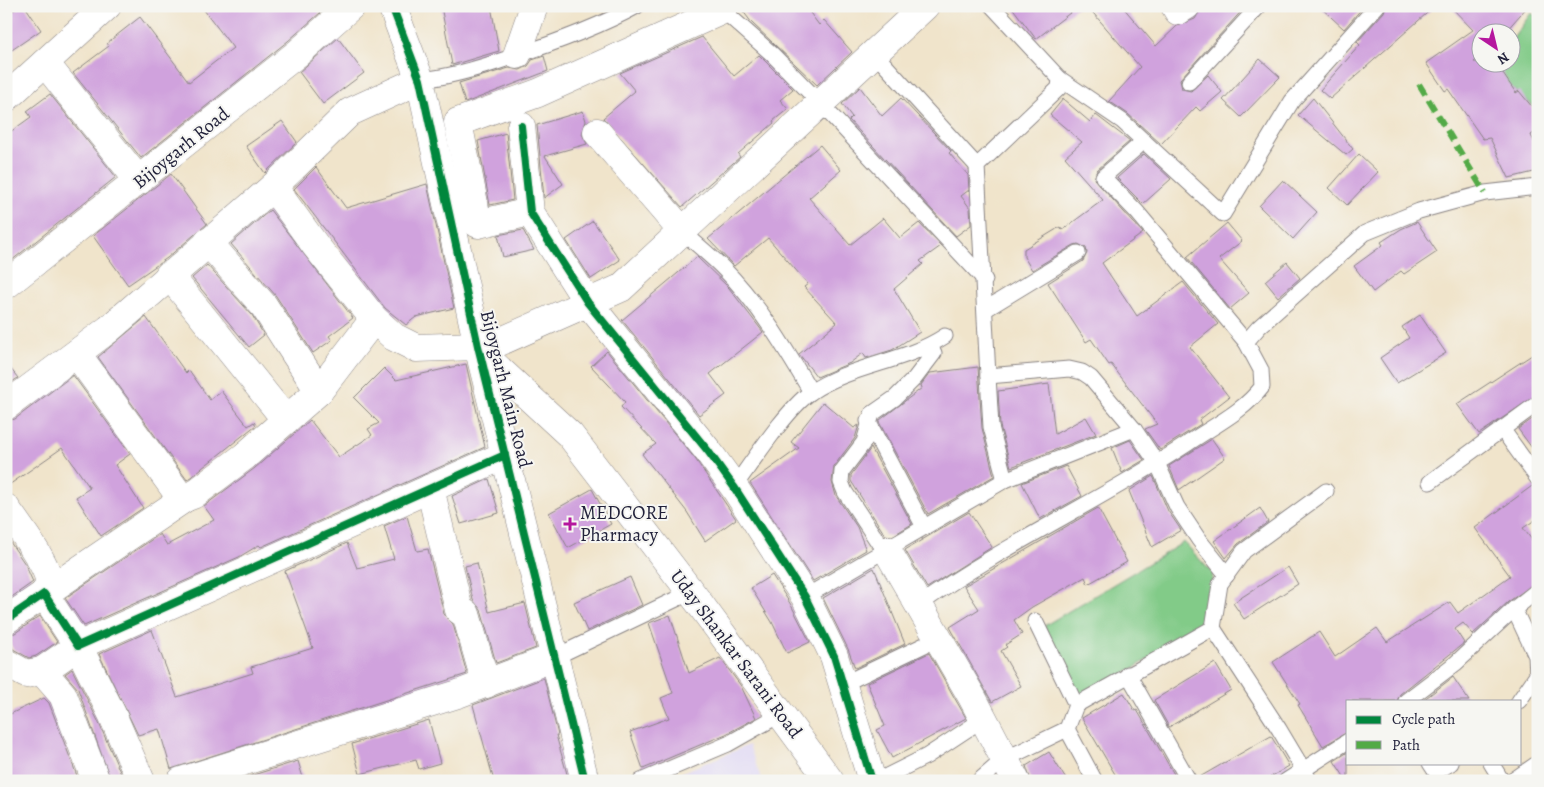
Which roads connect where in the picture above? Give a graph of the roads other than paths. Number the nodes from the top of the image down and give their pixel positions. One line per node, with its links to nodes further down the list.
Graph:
1 (107, 6): 15 (street)
2 (351, 6): 25 (street, Bijoygarh Road)
3 (392, 6): 17 (street, Bijoygarh Main Road)
4 (534, 6): 14 (street)
5 (637, 6): 14 (lane)
6 (924, 6): 13 (street)
7 (992, 6): 16 (lane)
8 (1175, 6): 9 (street)
9 (1186, 6)
10 (1259, 6): 18 (lane)
11 (1377, 6): 23 (lane)
12 (720, 8): 20 (lane); 28 (street)
13 (874, 53): 20 (street); 24 (lane)
14 (517, 55): 17 (lane)
15 (45, 63): 19 (street); 25 (street)
16 (1060, 79): 23 (lane); 24 (lane)
17 (420, 80): 26 (street); 40 (street, Bijoygarh Main Road)
18 (1190, 82)
19 (9, 89)
20 (820, 103): 29 (street); 33 (lane)
21 (521, 126): 28 (street)
22 (596, 132): 29 (street)
23 (1144, 141): 39 (lane)
24 (977, 166): 33 (lane)
25 (139, 181): 34 (street, Bijoygarh Road)
26 (273, 187): 30 (street); 37 (street)
27 (1538, 187): 39 (lane)
28 (530, 212): 35 (street)
29 (683, 232): 35 (street); 45 (lane)
30 (208, 242): 32 (street); 44 (street)
31 (1078, 253): 36 (lane)
32 (170, 275): 42 (street); 48 (street)
33 (985, 280): 36 (lane)
34 (6, 285)
35 (588, 303): 40 (street); 57 (street)
36 (986, 309): 43 (lane)
37 (374, 319): 40 (street); 44 (street)
38 (945, 336): 45 (lane)
39 (1246, 342): 53 (lane)
40 (479, 348): 52 (street, Bijoygarh Main Road); 66 (street, Uday Shankar Sarani Road)
41 (934, 353): 49 (lane)
42 (77, 354): 47 (street); 60 (street)
43 (988, 376): 50 (lane); 55 (lane)
44 (319, 391): 48 (street)
45 (811, 392): 57 (lane)
46 (1538, 403): 51 (lane)
47 (6, 406)
48 (286, 420): 60 (street)
49 (868, 422): 62 (lane); 63 (lane)
50 (1134, 429): 53 (lane); 55 (lane)
51 (1502, 430): 54 (lane); 56 (lane)
52 (505, 455): 58 (street); 77 (street, Bijoygarh Main Road)
53 (1157, 464): 64 (lane); 69 (lane)
54 (1538, 479)
55 (1005, 480): 62 (lane)
56 (1430, 482)
57 (734, 487): 68 (street)
58 (430, 488): 75 (street); 81 (street)
59 (1326, 491): 64 (lane)
60 (185, 498): 67 (street)
61 (6, 508): 67 (street)
62 (924, 527): 63 (lane)
63 (886, 550): 68 (lane); 69 (street)
64 (1226, 574): 73 (lane)
65 (1538, 590): 70 (lane)
66 (691, 592): 77 (lane); 86 (street, Uday Shankar Sarani Road)
67 (44, 594): 71 (street); 75 (street)
68 (804, 598): 82 (street)
69 (920, 604): 74 (street)
70 (1514, 609): 76 (lane); 83 (lane)
71 (6, 620)
72 (1035, 621): 85 (lane)
73 (1213, 628): 80 (lane); 95 (lane)
74 (939, 638): 82 (lane); 87 (street)
75 (78, 646): 79 (street); 97 (street)
76 (1537, 656): 84 (lane)
77 (555, 657): 81 (street); 99 (street, Bijoygarh Main Road)
78 (6, 663): 79 (street)
79 (42, 671): 96 (street)
80 (1128, 674): 85 (lane); 106 (lane)
81 (486, 684): 98 (street)
82 (843, 684): 102 (street)
83 (1407, 700)
84 (1520, 700)
85 (1076, 705): 88 (lane)
86 (781, 714): 100 (lane); 101 (street, Uday Shankar Sarani Road)
87 (983, 719): 93 (street); 103 (lane)
88 (1067, 729): 93 (lane); 105 (lane)
89 (1346, 743): 95 (lane)
90 (1538, 763): 109 (lane)
91 (1449, 764): 94 (lane)
92 (1492, 764): 108 (lane)
93 (1009, 770): 104 (lane)
94 (1435, 772)
95 (1307, 776): 107 (lane)
96 (96, 781)
97 (141, 781)
98 (181, 781)
99 (585, 781)
100 (641, 781)
101 (830, 781)
102 (872, 781)
103 (877, 781)
104 (979, 781)
105 (1096, 781)
106 (1188, 781)
107 (1286, 781)
108 (1502, 781)
109 (1512, 781)

